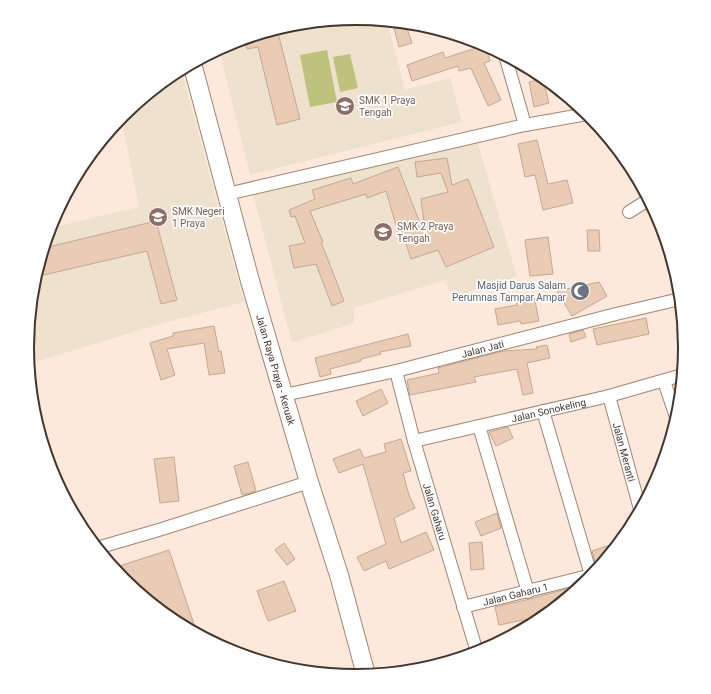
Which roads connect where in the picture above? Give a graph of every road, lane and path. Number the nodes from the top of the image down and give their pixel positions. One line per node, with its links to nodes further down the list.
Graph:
1 (507, 63): 4 (street)
2 (194, 69): 5 (main road, Jalan Raya Praya - Keruak)
3 (579, 115): 4 (street)
4 (525, 125): 5 (street)
5 (227, 194): 12 (main road, Jalan Raya Praya - Keruak)
6 (643, 203): 7 (street)
7 (629, 212)
8 (674, 301): 9 (street, Jalan Jati)
9 (396, 371): 12 (street, Jalan Jati); 17 (street, Jalan Gaharu)
10 (676, 378): 11 (street, Jalan Sonokeling)
11 (664, 381): 13 (street, Jalan Sonokeling); 14 (street)
12 (284, 395): 18 (main road, Jalan Raya Praya - Keruak)
13 (609, 396): 15 (street, Jalan Sonokeling); 19 (street, Jalan Meranti)
14 (672, 405)
15 (543, 411): 16 (street, Jalan Sonokeling); 21 (street)
16 (479, 426): 17 (street, Jalan Sonokeling); 23 (street)
17 (414, 441): 24 (street, Jalan Gaharu)
18 (309, 482): 20 (street); 26 (main road, Jalan Raya Praya - Keruak)
19 (638, 501)
20 (103, 546)
21 (589, 568)
22 (580, 578): 23 (street, Jalan Gaharu 1)
23 (528, 592): 24 (street, Jalan Gaharu 1)
24 (463, 607): 25 (street, Jalan Gaharu)
25 (475, 646)
26 (364, 669)

